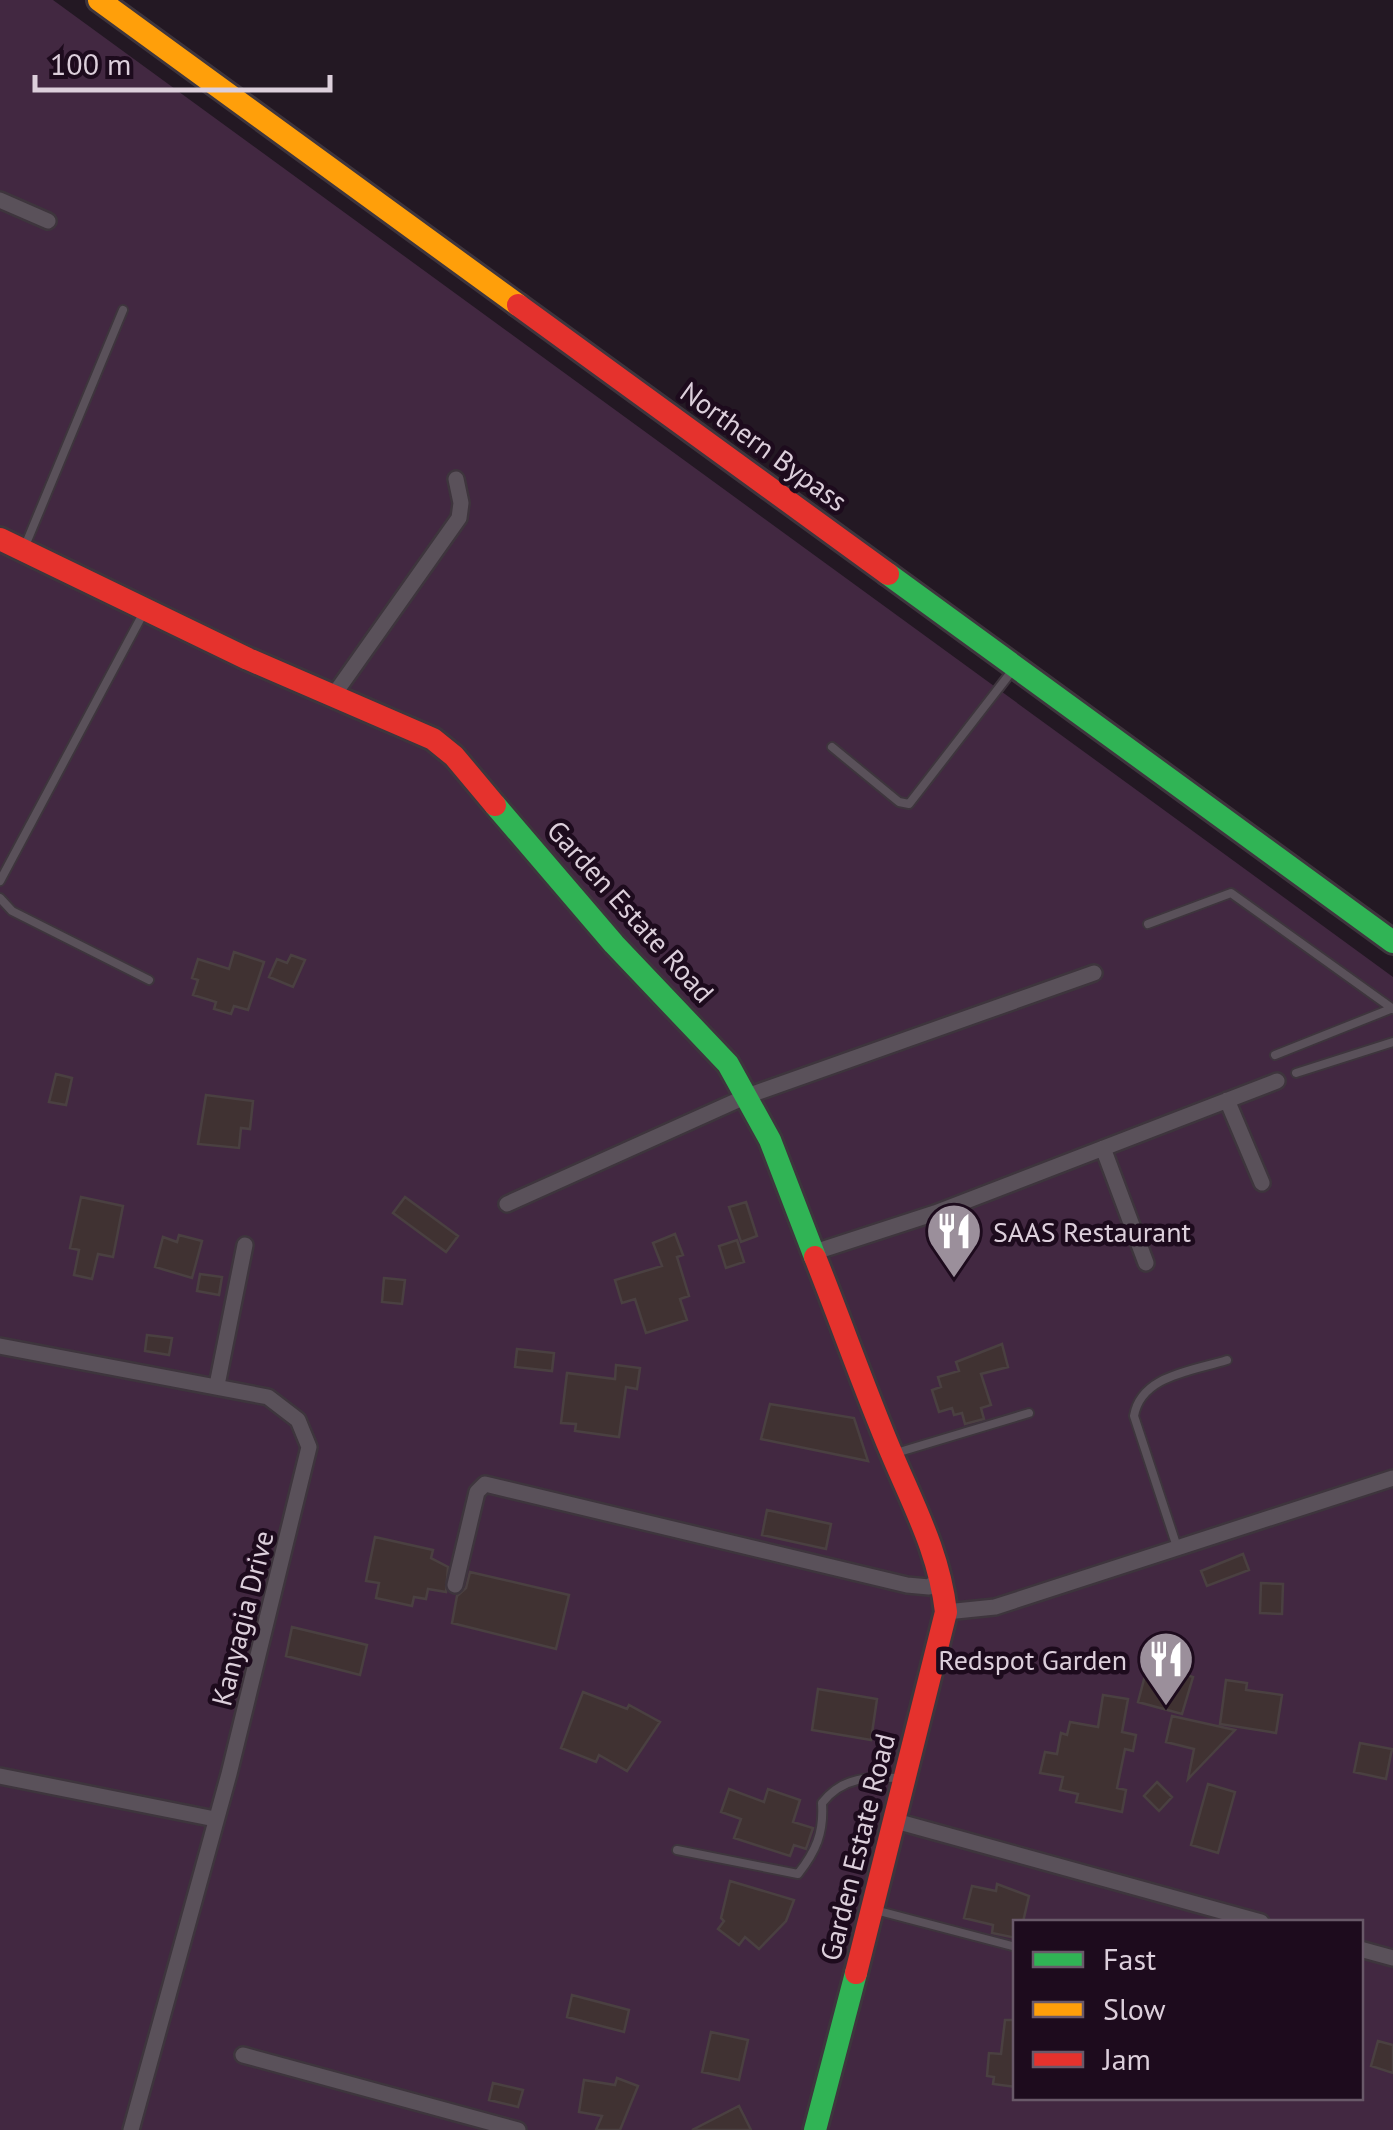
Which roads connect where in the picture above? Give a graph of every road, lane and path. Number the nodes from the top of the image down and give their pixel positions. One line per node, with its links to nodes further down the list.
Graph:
1 (99, 0): 9 (street, Northern Bypass)
2 (0, 200): 3 (street)
3 (48, 221)
4 (123, 310): 7 (lane)
5 (456, 480): 10 (street)
6 (0, 539): 7 (street, Garden Estate Road)
7 (24, 550): 8 (street, Garden Estate Road)
8 (145, 610): 10 (street, Garden Estate Road); 12 (lane)
9 (1014, 668): 11 (lane); 15 (street, Northern Bypass)
10 (333, 696): 23 (street, Garden Estate Road)
11 (832, 747)
12 (0, 881)
13 (0, 898): 17 (lane)
14 (1148, 924): 18 (lane)
15 (1393, 942)
16 (1094, 974): 23 (street)
17 (149, 980)
18 (1393, 1009): 20 (lane)
19 (1393, 1042): 21 (lane)
20 (1275, 1055)
21 (1296, 1073)
22 (1277, 1080): 24 (street)
23 (747, 1096): 27 (street); 29 (street, Garden Estate Road)
24 (1227, 1100): 25 (street); 26 (street)
25 (1103, 1148): 29 (street); 30 (street)
26 (1262, 1184)
27 (507, 1204)
28 (245, 1245): 33 (street)
29 (816, 1252): 35 (street, Garden Estate Road)
30 (1146, 1263)
31 (0, 1346): 33 (street, Kanyagia Drive)
32 (1227, 1360): 37 (lane)
33 (218, 1386): 43 (street, Kanyagia Drive)
34 (1029, 1413): 35 (lane)
35 (892, 1455): 38 (street, Garden Estate Road)
36 (1393, 1478): 37 (street)
37 (1177, 1547): 40 (street)
38 (942, 1578): 39 (street); 40 (street, Garden Estate Road)
39 (455, 1585)
40 (946, 1612): 42 (street, Garden Estate Road)
41 (0, 1776): 43 (street)
42 (908, 1778): 44 (street, Garden Estate Road); 45 (lane)
43 (215, 1820): 52 (street, Kanyagia Drive)
44 (892, 1820): 46 (street, Garden Estate Road); 47 (street)
45 (676, 1850)
46 (873, 1909): 48 (lane); 54 (street, Garden Estate Road)
47 (1253, 1920)
48 (1013, 1945)
49 (1363, 1950): 50 (street)
50 (1393, 1958)
51 (243, 2055): 53 (street)
52 (132, 2130)
53 (518, 2130)
54 (815, 2130)

